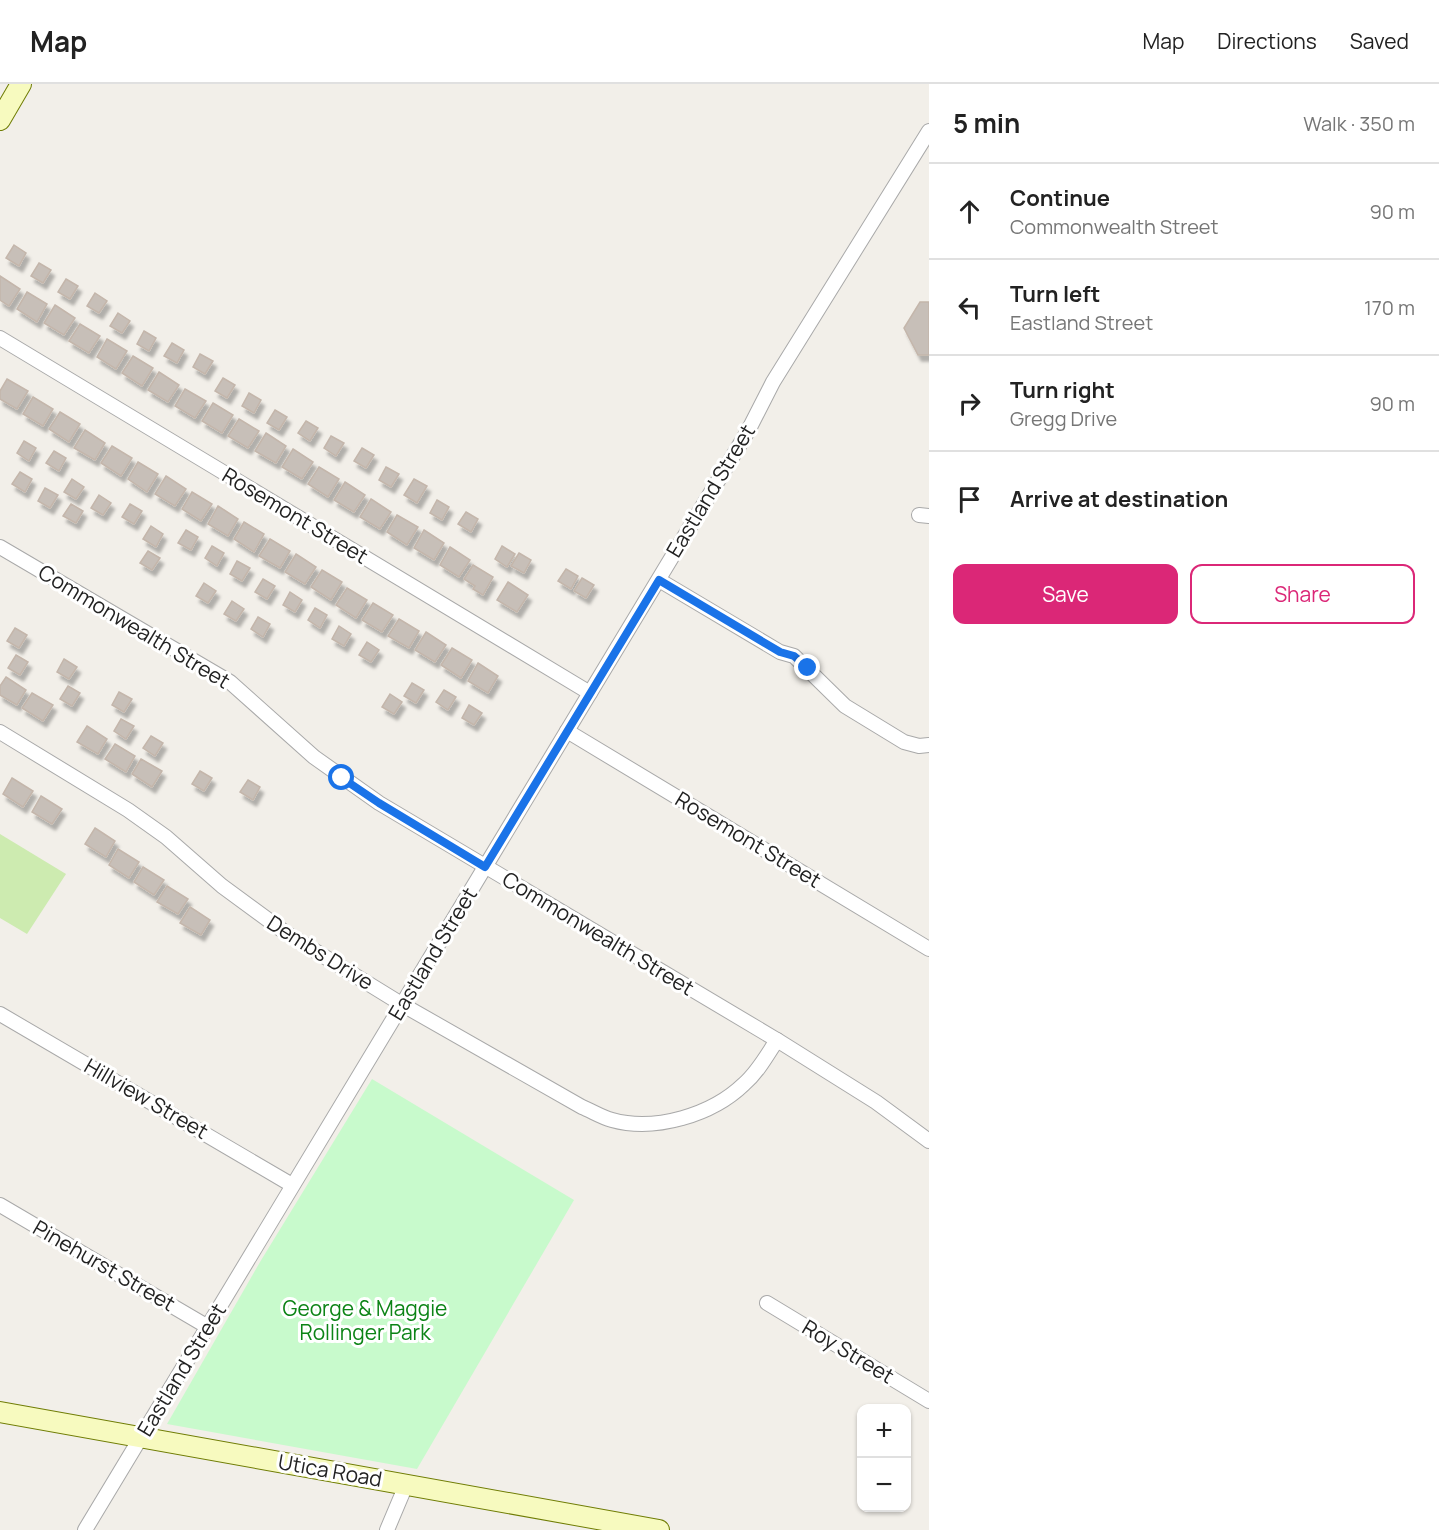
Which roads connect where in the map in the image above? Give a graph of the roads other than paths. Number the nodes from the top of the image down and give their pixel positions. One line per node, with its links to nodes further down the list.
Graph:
1 (21, 84): 2 (main road)
2 (0, 120)
3 (929, 131): 6 (street, Eastland Street)
4 (0, 338): 7 (street, Rosemont Street)
5 (0, 547): 11 (street, Commonwealth Street)
6 (659, 580): 7 (street, Eastland Street); 10 (street)
7 (590, 693): 8 (street, Eastland Street)
8 (567, 731): 11 (street, Eastland Street); 12 (street, Rosemont Street)
9 (0, 732): 13 (street, Dembs Drive)
10 (929, 745)
11 (485, 867): 13 (street, Eastland Street); 15 (street, Commonwealth Street)
12 (929, 949)
13 (403, 1005): 15 (street, Dembs Drive); 17 (street, Eastland Street)
14 (0, 1014): 17 (street, Hillview Street)
15 (777, 1040): 16 (street, Commonwealth Street)
16 (929, 1141)
17 (292, 1185): 20 (street, Eastland Street)
18 (0, 1205): 20 (street, Pinehurst Street)
19 (767, 1304): 21 (street, Roy Street)
20 (208, 1327): 23 (street, Eastland Street)
21 (929, 1401)
22 (0, 1412): 23 (main road, Utica Road)
23 (142, 1437): 24 (main road, Utica Road); 25 (street, Eastland Street)
24 (406, 1485): 26 (street); 27 (main road, Utica Road)
25 (85, 1530)
26 (387, 1530)
27 (659, 1530)

